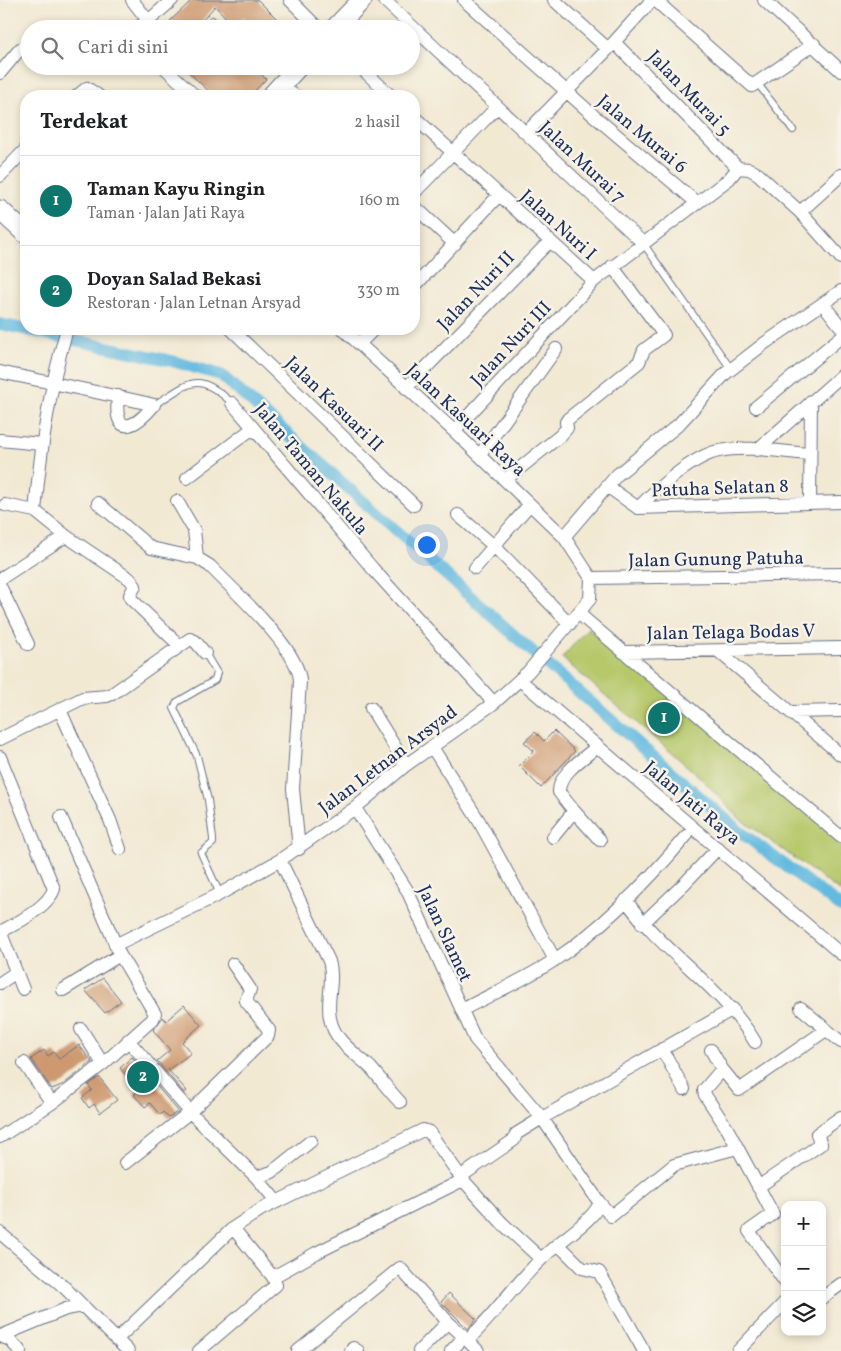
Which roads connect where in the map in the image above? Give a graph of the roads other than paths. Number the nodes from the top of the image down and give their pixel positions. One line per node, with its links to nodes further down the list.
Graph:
1 (132, 0): 11 (street)
2 (172, 0): 12 (street)
3 (290, 0): 13 (street)
4 (384, 0): 15 (street, Jalan Murai 7)
5 (464, 0): 29 (street, Jalan Murai 6)
6 (554, 0): 18 (street, Jalan Murai 5)
7 (652, 0): 18 (street)
8 (656, 0): 25 (street)
9 (764, 0): 17 (street)
10 (359, 1): 14 (street)
11 (142, 20)
12 (148, 20)
13 (310, 20)
14 (342, 20)
15 (405, 20)
16 (420, 34): 30 (street, Jalan Murai 7)
17 (814, 44): 20 (street); 25 (street)
18 (611, 45): 29 (street); 36 (street, Jalan Murai 5)
19 (20, 49): 21 (street)
20 (841, 71)
21 (0, 73)
22 (172, 75): 26 (street)
23 (291, 75): 27 (street)
24 (369, 75): 28 (street)
25 (758, 84): 32 (lane)
26 (188, 90)
27 (283, 90)
28 (385, 90)
29 (566, 91): 33 (street); 41 (street, Jalan Murai 6)
30 (497, 107): 33 (street, Jalan Murai 7); 34 (street)
31 (420, 123): 34 (street, Jalan Nuri I)
32 (793, 130)
33 (526, 133): 47 (street, Jalan Murai 7)
34 (452, 152): 39 (street); 40 (street, Jalan Nuri I)
35 (20, 155): 38 (street)
36 (738, 168): 41 (street, Jalan Nuri III); 44 (street)
37 (841, 175): 44 (street)
38 (0, 176)
39 (420, 186)
40 (499, 194): 46 (street, Jalan Nuri I); 48 (street)
41 (697, 203): 47 (street, Jalan Nuri III)
42 (0, 210): 45 (street)
43 (420, 212): 48 (street)
44 (800, 212): 49 (street)
45 (20, 228)
46 (550, 241): 52 (street, Jalan Nuri I); 67 (street, Jalan Nuri II)
47 (643, 243): 50 (street, Jalan Nuri III); 63 (lane)
48 (454, 244): 51 (street)
49 (841, 258)
50 (612, 266): 52 (street, Jalan Nuri III); 81 (street)
51 (420, 281)
52 (594, 281): 74 (street, Jalan Nuri III)
53 (841, 291): 54 (street)
54 (823, 304): 55 (street); 63 (street)
55 (841, 327)
56 (66, 335): 66 (street)
57 (236, 335): 89 (street, Jalan Kasuari II)
58 (349, 335): 61 (street, Jalan Kasuari Raya)
59 (368, 335): 61 (street)
60 (841, 337): 72 (street)
61 (359, 344): 67 (street, Jalan Kasuari Raya)
62 (556, 349): 79 (street)
63 (731, 369): 82 (street)
64 (0, 372): 66 (street)
65 (841, 376): 69 (street)
66 (52, 383): 68 (street); 76 (street)
67 (406, 388): 74 (street, Jalan Kasuari Raya)
68 (118, 396): 71 (street); 71 (street)
69 (811, 401): 77 (street); 78 (street)
70 (232, 403): 71 (lane, Jalan Taman Nakula); 73 (street, Jalan Taman Nakula)
71 (154, 405)
72 (756, 407)
73 (253, 428): 80 (street); 111 (street, Jalan Taman Nakula)
74 (454, 431): 79 (street, Jalan Kasuari Raya)
75 (0, 440): 76 (street)
76 (41, 444): 91 (street)
77 (758, 450): 78 (street); 90 (street)
78 (810, 454): 84 (street)
79 (480, 455): 81 (street, Jalan Kasuari Raya)
80 (187, 478)
81 (505, 480): 87 (street, Jalan Kasuari Raya)
82 (607, 486): 90 (street, Patuha Selatan 8); 94 (street)
83 (177, 501): 96 (street)
84 (810, 502): 85 (street, Patuha Selatan 8); 90 (street, Patuha Selatan 8)
85 (841, 502)
86 (98, 503): 96 (street)
87 (530, 504): 94 (street, Jalan Kasuari Raya); 95 (street)
88 (5, 505): 91 (street)
89 (414, 505)
90 (638, 508)
91 (35, 511): 93 (street)
92 (458, 514): 95 (street)
93 (66, 536): 100 (street); 105 (street)
94 (564, 537): 99 (street)
95 (494, 546): 97 (street); 103 (street)
96 (197, 558): 131 (street)
97 (475, 568)
98 (841, 574): 99 (street, Jalan Gunung Patuha)
99 (591, 578): 102 (street, Jalan Letnan Arsyad)
100 (0, 579)
101 (0, 586): 104 (street)
102 (578, 613): 103 (street, Jalan Letnan Arsyad); 108 (street)
103 (570, 624): 110 (street, Jalan Letnan Arsyad)
104 (28, 644)
105 (180, 646): 109 (street); 113 (street)
106 (841, 648): 107 (street, Jalan Telaga Bodas V)
107 (718, 651): 108 (street, Jalan Telaga Bodas V); 115 (street)
108 (623, 652): 127 (street)
109 (205, 654): 133 (lane)
110 (524, 676): 111 (street, Jalan Letnan Arsyad); 117 (street, Jalan Jati Raya)
111 (494, 703): 118 (street, Jalan Letnan Arsyad)
112 (372, 708): 121 (street)
113 (60, 710): 116 (street); 130 (street)
114 (841, 711): 115 (street)
115 (791, 712): 119 (street)
116 (0, 739)
117 (598, 746): 123 (street); 129 (street, Jalan Jati Raya)
118 (432, 747): 121 (street, Jalan Letnan Arsyad); 139 (street)
119 (841, 755)
120 (0, 758): 136 (street)
121 (406, 765): 122 (street, Jalan Letnan Arsyad)
122 (355, 808): 131 (street, Jalan Letnan Arsyad); 147 (street, Jalan Slamet)
123 (574, 811): 126 (street); 128 (street)
124 (61, 817): 137 (street)
125 (686, 836): 134 (street)
126 (553, 837)
127 (841, 837)
128 (600, 840)
129 (718, 848): 135 (street); 138 (street, Jalan Jati Raya)
130 (120, 849)
131 (299, 849): 132 (street, Jalan Letnan Arsyad)
132 (280, 860): 133 (street, Jalan Letnan Arsyad); 159 (street)
133 (220, 894): 137 (street, Jalan Letnan Arsyad)
134 (626, 900): 135 (street); 139 (street)
135 (642, 924): 146 (street)
136 (0, 932): 141 (street)
137 (118, 950): 144 (street, Jalan Letnan Arsyad); 150 (street)
138 (841, 954)
139 (555, 960): 147 (street)
140 (233, 964): 161 (street)
141 (15, 973): 142 (street); 143 (street)
142 (0, 983)
143 (23, 989)
144 (63, 990)
145 (802, 1008): 149 (street)
146 (733, 1009): 151 (street); 153 (street)
147 (462, 1010): 163 (street, Jalan Slamet)
148 (81, 1030): 156 (street)
149 (826, 1030): 152 (street); 157 (street)
150 (128, 1040): 156 (street); 161 (street)
151 (755, 1042)
152 (841, 1042)
153 (662, 1049): 158 (street); 163 (street)
154 (710, 1050): 157 (street)
155 (24, 1063): 160 (street)
156 (103, 1064): 160 (street)
157 (722, 1069): 166 (street)
158 (684, 1089)
159 (400, 1102)
160 (52, 1103): 164 (street)
161 (190, 1112): 167 (street); 168 (street)
162 (841, 1117): 170 (street)
163 (542, 1118): 169 (street); 172 (street, Jalan Slamet)
164 (0, 1137)
165 (311, 1141): 168 (street)
166 (737, 1148): 170 (street); 172 (street)
167 (125, 1163)
168 (256, 1177): 171 (street)
169 (462, 1178): 171 (street); 176 (street); 178 (street)
170 (758, 1187): 177 (street)
171 (273, 1198): 173 (street)
172 (599, 1202): 175 (street)
173 (233, 1228): 178 (street); 186 (street)
174 (0, 1233): 181 (street)
175 (558, 1244): 176 (street); 196 (street)
176 (540, 1258): 185 (street)
177 (781, 1276)
178 (273, 1277): 189 (street)
179 (841, 1284): 180 (street)
180 (826, 1295)
181 (82, 1305): 184 (street); 186 (street)
182 (781, 1306): 197 (street)
183 (448, 1322): 185 (street); 190 (street); 193 (street)
184 (1, 1336): 187 (street)
185 (466, 1339): 194 (street); 195 (street)
186 (116, 1340): 188 (street)
187 (20, 1351)
188 (128, 1351)
189 (199, 1351)
190 (298, 1351)
191 (350, 1351): 192 (street)
192 (358, 1351)
193 (418, 1351)
194 (451, 1351)
195 (478, 1351)
196 (644, 1351)
197 (738, 1351)

